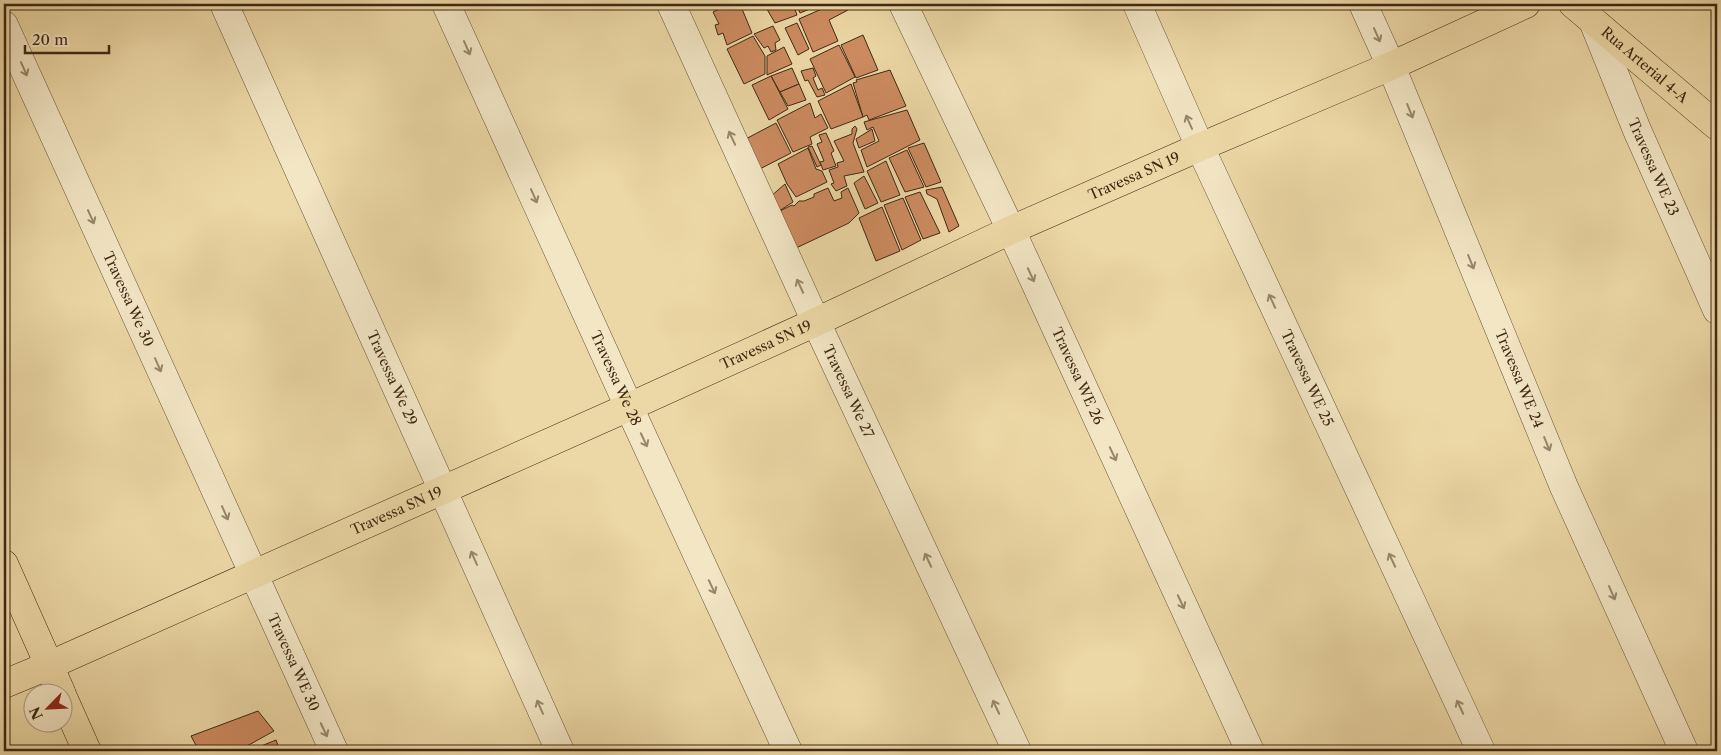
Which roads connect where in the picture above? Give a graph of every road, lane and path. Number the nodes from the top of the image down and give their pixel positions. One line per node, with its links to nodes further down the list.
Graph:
1 (224, 4): 17 (street, Travessa We 29)
2 (446, 4): 16 (street, Travessa We 28, one-way to 16)
3 (671, 4): 15 (street, Travessa We 27, one-way to 3)
4 (903, 4): 13 (street, Travessa WE 26)
5 (1137, 4): 12 (street, Travessa WE 25, one-way to 5)
6 (1362, 4): 10 (street, Travessa WE 24, one-way to 10)
7 (1526, 4): 10 (main road, Travessa SN 19)
8 (1583, 9): 11 (main road, Rua Arterial 4-A); 14 (street, Travessa WE 23)
9 (4, 25): 19 (street, Travessa We 30, one-way to 19)
10 (1391, 66): 12 (main road, Travessa SN 19); 31 (street, Travessa WE 24, one-way to 31)
11 (1717, 126)
12 (1200, 147): 13 (main road, Travessa SN 19); 30 (street, Travessa WE 25, one-way to 12)
13 (1011, 230): 15 (main road, Travessa SN 19); 29 (street, Travessa WE 26, one-way to 29)
14 (1717, 310)
15 (816, 322): 16 (main road, Travessa SN 19); 28 (street, Travessa We 27, one-way to 15)
16 (629, 406): 17 (main road, Travessa SN 19); 27 (street, Travessa We 28, one-way to 27)
17 (443, 490): 19 (main road, Travessa SN 19); 26 (street, Travessa We 29, one-way to 17)
18 (4, 564): 20 (main road)
19 (252, 574): 20 (main road, Travessa SN 19); 25 (street, Travessa WE 30, one-way to 25)
20 (50, 666): 21 (main road); 22 (main road, Travessa SN 19)
21 (57, 682)
22 (4, 684)
23 (72, 717): 24 (main road)
24 (87, 751)
25 (334, 751)
26 (560, 751)
27 (788, 751)
28 (1017, 751)
29 (1250, 751)
30 (1481, 751)
31 (1684, 751)

